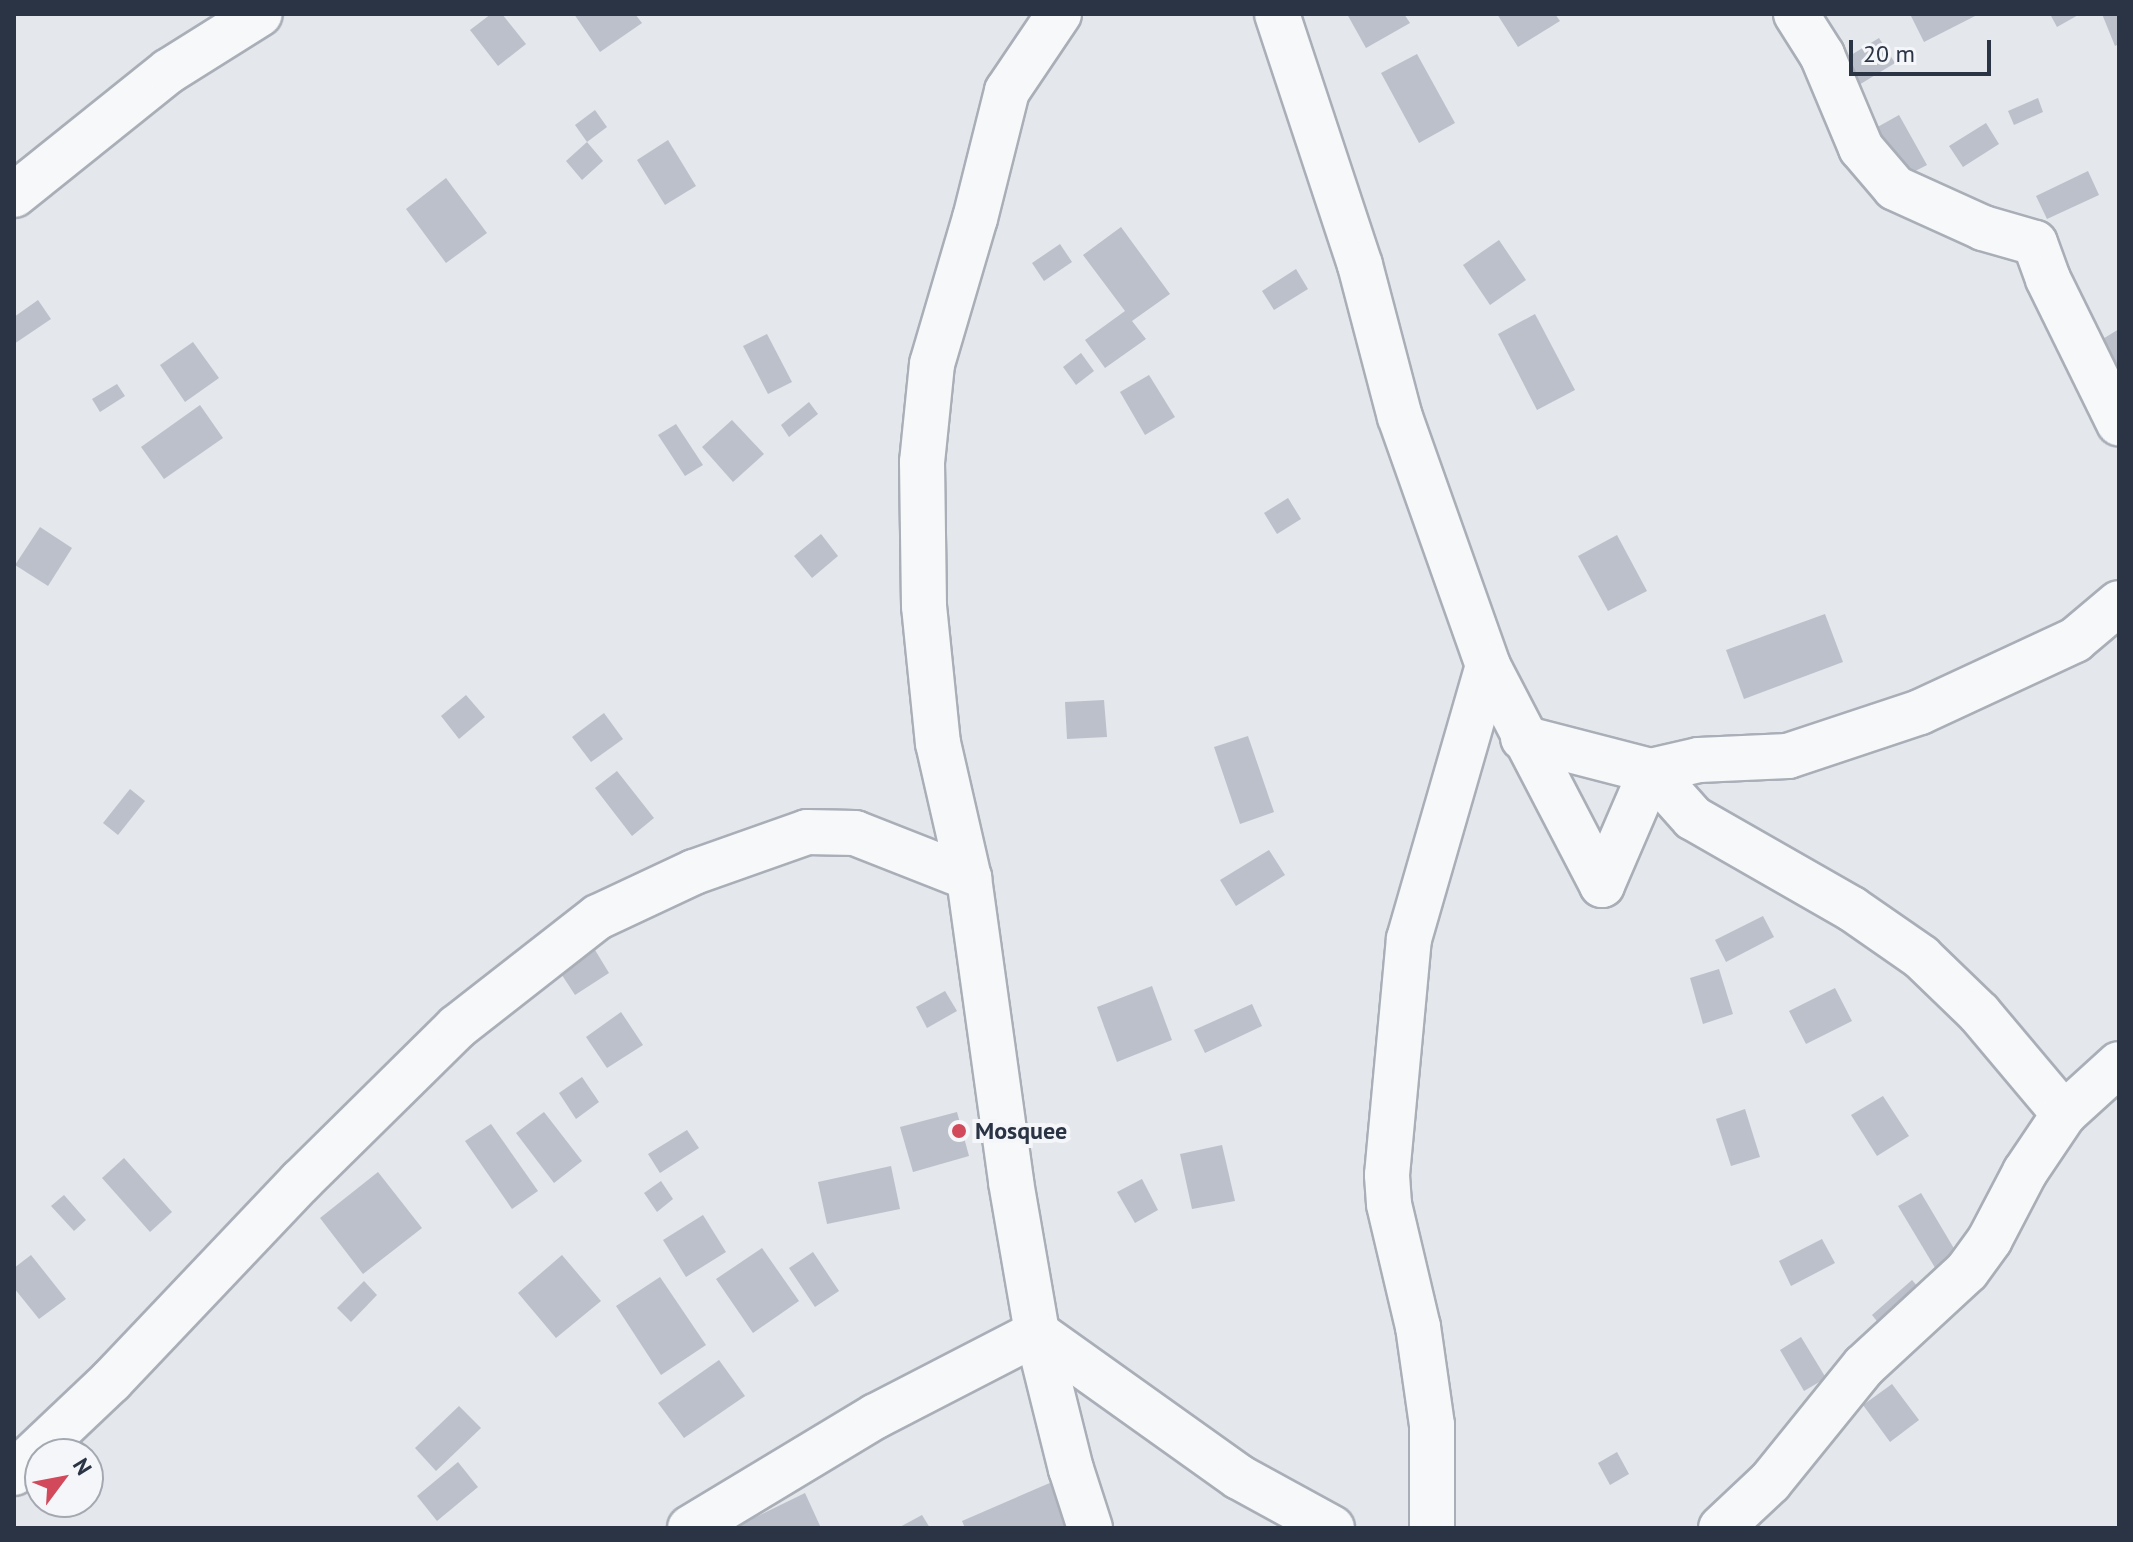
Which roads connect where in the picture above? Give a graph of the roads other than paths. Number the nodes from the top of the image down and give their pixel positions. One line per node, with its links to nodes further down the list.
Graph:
1 (260, 14): 5 (street)
2 (1059, 14): 11 (street)
3 (1277, 14): 8 (street)
4 (1796, 14): 6 (street)
5 (14, 195)
6 (2119, 423)
7 (2119, 603): 10 (street)
8 (1488, 666): 9 (street); 19 (street)
9 (1523, 738): 10 (street); 10 (street)
10 (1651, 771): 13 (street)
11 (969, 878): 14 (street); 15 (street)
12 (2119, 1064): 13 (street)
13 (2064, 1114): 20 (street)
14 (1037, 1333): 16 (street); 17 (street); 18 (street)
15 (14, 1473)
16 (690, 1528)
17 (1090, 1528)
18 (1332, 1528)
19 (1432, 1528)
20 (1721, 1528)

